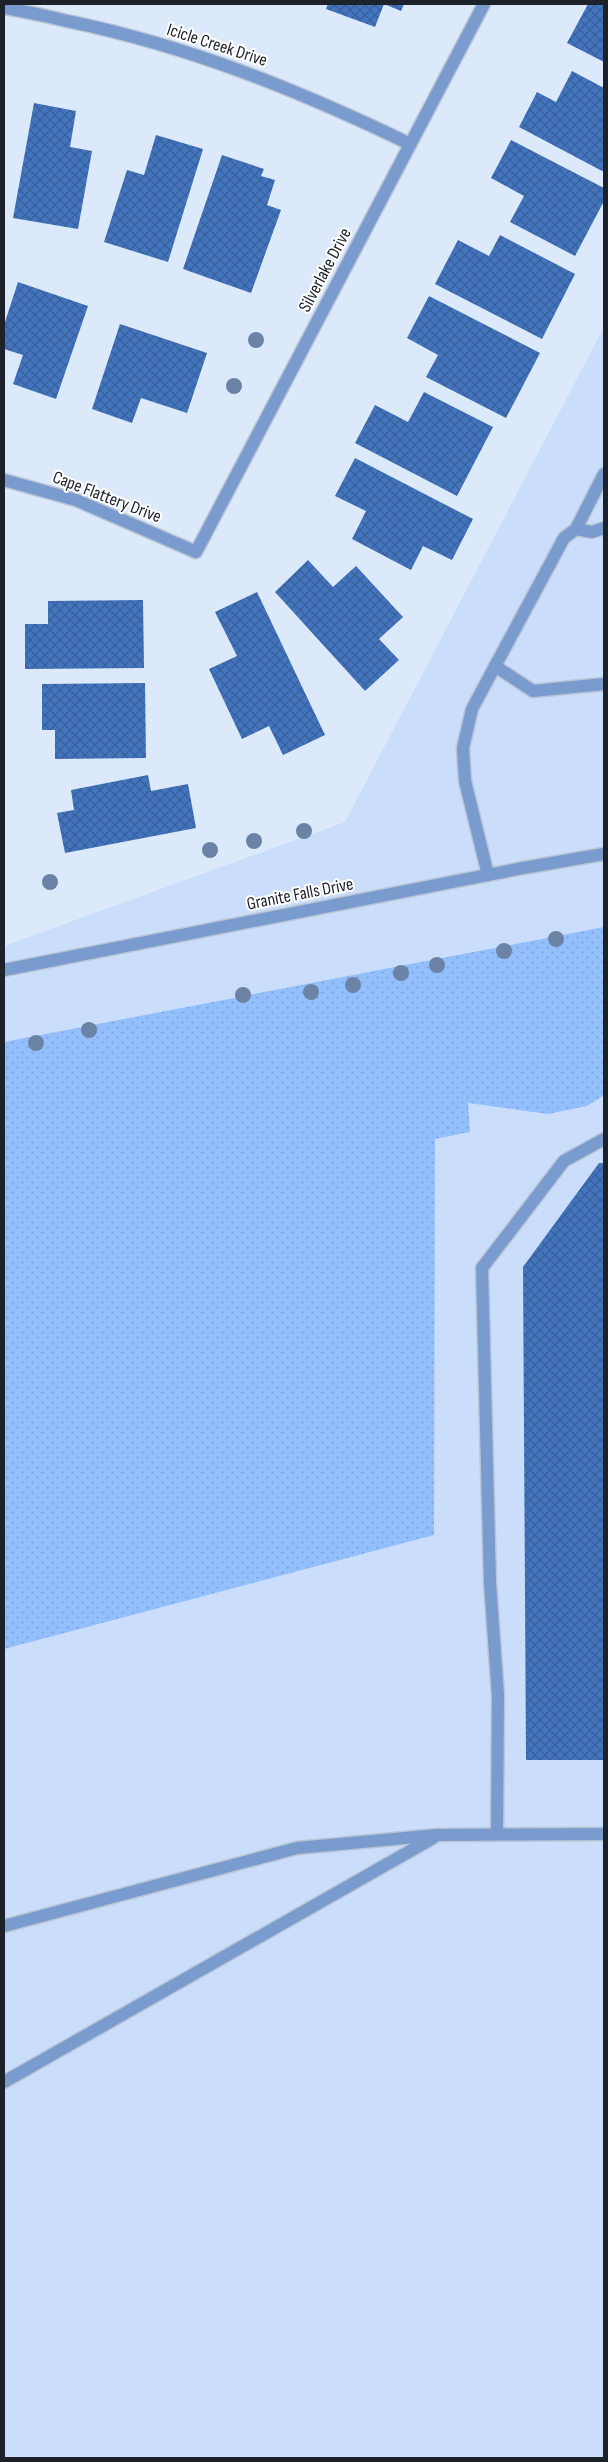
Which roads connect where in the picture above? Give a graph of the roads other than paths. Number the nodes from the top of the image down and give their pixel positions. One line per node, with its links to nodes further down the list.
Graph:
1 (484, 4): 3 (street, Silverlake Drive)
2 (4, 8): 3 (street, Icicle Creek Drive)
3 (410, 144): 8 (street, Silverlake Drive)
4 (604, 474): 7 (street)
5 (4, 480): 8 (street, Cape Flattery Drive)
6 (604, 528): 7 (street)
7 (576, 530): 9 (street)
8 (196, 552)
9 (495, 666): 10 (street); 12 (street)
10 (604, 684)
11 (604, 854): 12 (street, Granite Falls Drive)
12 (488, 875): 13 (street, Granite Falls Drive)
13 (4, 970)
14 (604, 1139): 15 (street)
15 (497, 1834): 16 (street); 17 (street)
16 (604, 1834)
17 (437, 1835): 18 (street); 19 (street)
18 (4, 1926)
19 (4, 2082)

